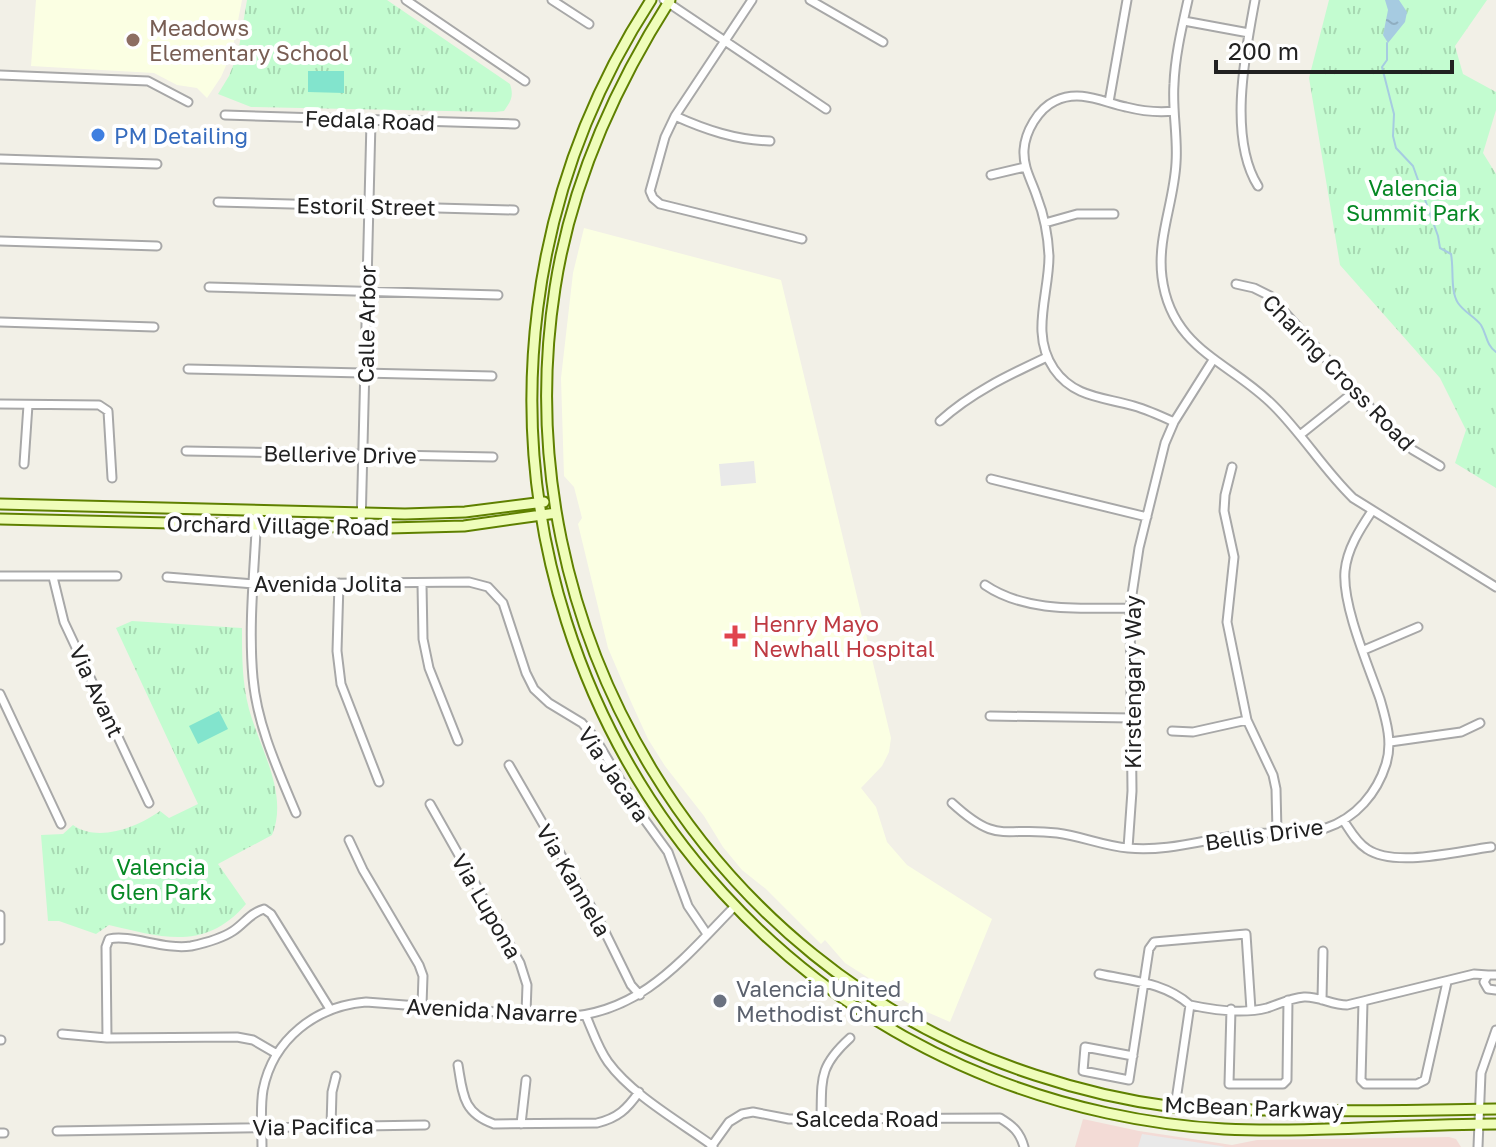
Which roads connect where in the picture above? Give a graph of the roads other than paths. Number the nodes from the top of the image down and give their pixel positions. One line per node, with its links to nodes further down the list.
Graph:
1 (406, 0): 10 (street)
2 (552, 0): 12 (street)
3 (651, 0): 40 (main road, McBean Parkway)
4 (752, 0): 14 (street)
5 (810, 0): 15 (street)
6 (1127, 0): 19 (street)
7 (1188, 0): 11 (street)
8 (1255, 0): 13 (street)
9 (668, 1): 14 (street); 41 (main road, McBean Parkway)
10 (417, 3): 17 (street)
11 (1184, 21): 13 (street); 21 (street)
12 (589, 24)
13 (1249, 33): 31 (street)
14 (724, 41): 20 (street); 23 (street)
15 (883, 42)
16 (0, 75): 18 (street)
17 (525, 81)
18 (188, 102)
19 (1109, 102): 21 (street); 29 (street)
20 (826, 109)
21 (1174, 111): 49 (street)
22 (225, 115): 24 (street, Fedala Road)
23 (675, 116): 26 (street); 37 (street)
24 (371, 121): 25 (street, Fedala Road); 33 (street, Calle Arbor)
25 (515, 124)
26 (770, 141)
27 (0, 159): 28 (street)
28 (157, 164)
29 (1025, 167): 30 (street); 36 (street)
30 (991, 175)
31 (1258, 186)
32 (218, 202): 33 (street, Estoril Street)
33 (368, 206): 34 (street, Estoril Street); 44 (street, Calle Arbor)
34 (514, 210)
35 (1114, 214): 36 (street)
36 (1045, 223): 48 (street)
37 (802, 239)
38 (0, 241): 39 (street)
39 (157, 246)
40 (544, 260): 41 (main road); 68 (main road, McBean Parkway)
41 (556, 284): 67 (main road, McBean Parkway)
42 (1236, 284): 53 (street, Charing Cross Road)
43 (209, 287): 44 (street)
44 (367, 292): 45 (street); 51 (street, Calle Arbor)
45 (498, 295)
46 (0, 322): 47 (street)
47 (154, 327)
48 (1047, 357): 56 (street); 57 (street)
49 (1213, 360): 57 (street, Kirstengary Way); 58 (street)
50 (188, 369): 51 (street)
51 (364, 372): 52 (street); 60 (street, Calle Arbor)
52 (492, 376)
53 (1355, 391): 58 (street); 63 (street, Charing Cross Road)
54 (0, 404): 55 (street)
55 (28, 405): 62 (street); 65 (street)
56 (940, 421)
57 (1174, 422): 75 (street, Kirstengary Way)
58 (1300, 435): 71 (street)
59 (186, 451): 60 (street, Bellerive Drive)
60 (362, 454): 61 (street, Bellerive Drive); 72 (street, Calle Arbor)
61 (493, 457)
62 (24, 464)
63 (1440, 466)
64 (1232, 467): 95 (street)
65 (112, 478)
66 (991, 479): 75 (street)
67 (553, 501): 68 (main road, Orchard Village Road); 73 (main road, McBean Parkway)
68 (538, 503): 72 (main road, Orchard Village Road); 74 (main road, McBean Parkway)
69 (0, 504): 70 (main road, Orchard Village Road)
70 (257, 510): 72 (main road, Orchard Village Road); 77 (street)
71 (1372, 511): 88 (street); 91 (street)
72 (361, 513): 78 (street, Calle Arbor)
73 (556, 513): 74 (main road, Orchard Village Road); 143 (main road, McBean Parkway)
74 (541, 516): 78 (main road, Orchard Village Road); 112 (main road, McBean Parkway)
75 (1147, 517): 89 (street, Kirstengary Way)
76 (0, 519): 77 (main road, Orchard Village Road)
77 (257, 524): 78 (main road, Orchard Village Road); 84 (street)
78 (361, 527)
79 (0, 576): 81 (street)
80 (117, 576): 81 (street)
81 (53, 577): 102 (street, Via Avant)
82 (167, 577): 84 (street, Avenida Jolita)
83 (339, 583): 84 (street, Avenida Jolita); 85 (street, Avenida Jolita); 101 (street)
84 (254, 584): 105 (street)
85 (422, 584): 87 (street, Avenida Jolita); 98 (street)
86 (985, 585): 89 (street)
87 (488, 587): 114 (street, Via Jacara)
88 (1496, 587)
89 (1130, 608): 94 (street, Kirstengary Way)
90 (1418, 627): 91 (street)
91 (1364, 650): 99 (street)
92 (0, 694): 107 (street)
93 (990, 716): 94 (street)
94 (1132, 718): 111 (street, Kirstengary Way)
95 (1247, 720): 97 (street); 108 (street)
96 (1480, 723): 99 (street)
97 (1172, 731)
98 (458, 741)
99 (1390, 742): 106 (street, Bellis Drive)
100 (509, 765): 122 (street, Via Kannela)
101 (379, 782)
102 (149, 803)
103 (952, 803): 111 (street, Bellis Drive)
104 (430, 804): 131 (street, Via Lupona)
105 (296, 813)
106 (1343, 820): 108 (street, Bellis Drive); 110 (street)
107 (61, 824)
108 (1277, 832): 111 (street, Bellis Drive)
109 (349, 840): 126 (street)
110 (1491, 847)
111 (1128, 848)
112 (735, 906): 114 (street, Avenida Navarre); 148 (main road, McBean Parkway)
113 (0, 915): 115 (street)
114 (707, 934): 122 (street, Avenida Navarre)
115 (0, 940)
116 (1323, 951): 124 (street)
117 (1099, 974): 120 (street)
118 (1490, 978): 119 (street); 121 (street)
119 (1447, 982): 125 (street); 125 (street)
120 (1144, 983): 127 (street); 130 (street); 138 (street)
121 (1496, 990)
122 (640, 995): 132 (street, Avenida Navarre)
123 (1288, 1000): 124 (street); 129 (street, McBean Parkway); 130 (street)
124 (1322, 1000): 125 (street)
125 (1363, 1002)
126 (422, 1005): 128 (street, Avenida Navarre); 131 (street, Avenida Navarre)
127 (1190, 1005): 129 (street); 143 (street)
128 (330, 1009): 135 (street); 137 (street, Avenida Navarre)
129 (1231, 1009): 130 (street)
130 (1251, 1010)
131 (526, 1013): 132 (street, Avenida Navarre)
132 (586, 1016): 142 (street)
133 (1496, 1030): 144 (street)
134 (62, 1034): 135 (street)
135 (107, 1038): 137 (street)
136 (850, 1038): 146 (street)
137 (277, 1054): 152 (street)
138 (1133, 1056): 138 (street)
139 (458, 1065): 147 (street)
140 (336, 1076): 151 (street)
141 (526, 1080): 147 (street)
142 (639, 1092): 147 (street); 154 (street)
143 (1175, 1107): 144 (main road, McBean Parkway)
144 (1479, 1109): 145 (main road, McBean Parkway); 148 (street)
145 (1496, 1109)
146 (821, 1120): 154 (street, Salceda Road); 156 (street, Salceda Road)
147 (521, 1124)
148 (1478, 1124): 149 (main road, McBean Parkway); 157 (street)
149 (1496, 1124)
150 (425, 1125): 151 (street, Via Pacifica)
151 (331, 1126): 152 (street, Via Pacifica)
152 (262, 1127): 153 (street, Via Pacifica); 155 (street)
153 (57, 1131)
154 (713, 1146)
155 (262, 1147)
156 (1024, 1147)
157 (1478, 1147)

